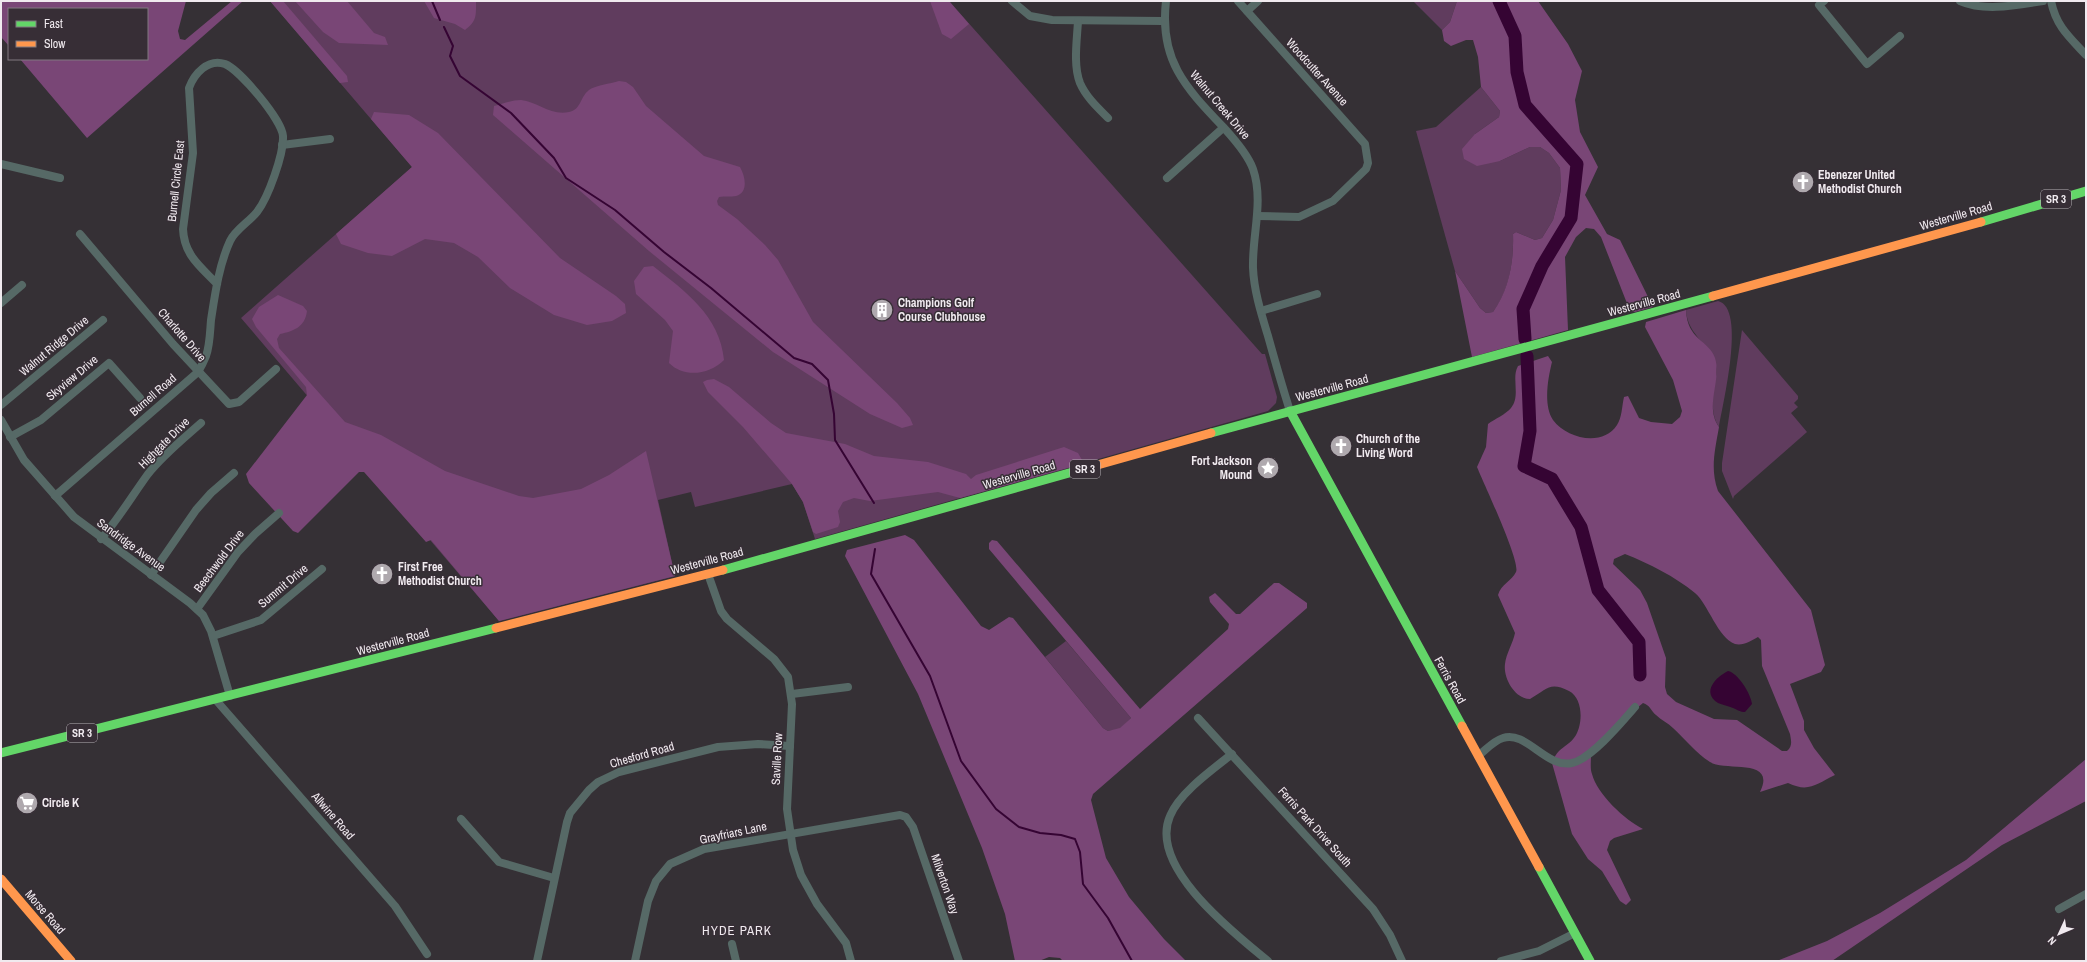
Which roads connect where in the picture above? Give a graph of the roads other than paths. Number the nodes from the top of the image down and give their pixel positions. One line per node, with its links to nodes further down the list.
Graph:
1 (1012, 1): 10 (street)
2 (1166, 1): 11 (street, Walnut Creek Drive)
3 (1238, 1): 9 (street, Woodcutter Avenue)
4 (1258, 1): 9 (street)
5 (1960, 1): 6 (street)
6 (2043, 1)
7 (2052, 1): 13 (street)
8 (1822, 3): 12 (street)
9 (1247, 11): 22 (street, Woodcutter Avenue)
10 (1078, 21): 11 (street); 14 (street)
11 (1163, 22): 15 (street, Walnut Creek Drive)
12 (1900, 36)
13 (2086, 55)
14 (1108, 118)
15 (1223, 128): 20 (street); 22 (street, Walnut Creek Drive)
16 (330, 139): 17 (street)
17 (282, 145): 24 (street, Burnell Road); 24 (street, Burnell Circle East)
18 (1, 164): 19 (street)
19 (60, 178)
20 (1167, 178)
21 (2086, 191): 34 (main road, Westerville Road / SR 3)
22 (1257, 216): 28 (street, Walnut Creek Drive)
23 (80, 234): 31 (street, Charlotte Drive)
24 (218, 284): 31 (street, Burnell Road)
25 (22, 285): 27 (street)
26 (1317, 294): 28 (street)
27 (1, 303)
28 (1261, 311): 34 (street, Walnut Creek Drive)
29 (103, 320): 33 (street, Walnut Ridge Drive)
30 (276, 369): 31 (street, Charlotte Drive)
31 (198, 372): 39 (street, Burnell Road)
32 (140, 398): 37 (street, Skyview Drive)
33 (1, 405)
34 (1290, 412): 43 (main road, Westerville Road / SR 3); 56 (main road, Ferris Road)
35 (1, 420): 37 (street, Sandridge Avenue)
36 (201, 423): 41 (street, Highgate Drive)
37 (10, 437): 39 (street, Sandridge Avenue)
38 (234, 473): 44 (street)
39 (55, 496): 41 (street, Sandridge Avenue)
40 (279, 513): 45 (street, Beechwold Drive)
41 (101, 539): 44 (street, Sandridge Avenue)
42 (322, 569): 46 (street, Summit Drive)
43 (708, 574): 48 (street, Saville Row); 49 (main road, Westerville Road / SR 3)
44 (151, 575): 45 (street, Sandridge Avenue)
45 (197, 609): 46 (street, Sandridge Avenue)
46 (213, 636): 49 (street, Sandridge Avenue)
47 (848, 687): 48 (street)
48 (792, 694): 53 (street, Saville Row)
49 (230, 696): 50 (main road, Westerville Road / SR 3)
50 (216, 699): 54 (main road, Westerville Road / SR 3); 66 (street, Allwine Road)
51 (1635, 707): 56 (street)
52 (1198, 718): 55 (street, Ferris Park Drive South)
53 (790, 746): 59 (street, Saville Row); 60 (street, Chesford Road)
54 (1, 753)
55 (1232, 754): 73 (street); 74 (street, Ferris Park Drive South)
56 (1478, 756): 64 (main road, Ferris Road)
57 (906, 817): 59 (street, Grayfriars Lane); 72 (street, Milverton Way)
58 (461, 819): 60 (street)
59 (790, 833): 69 (street, Grayfriars Lane); 71 (street, Saville Row)
60 (554, 878): 68 (street, Chesford Road)
61 (1, 879): 67 (main road, Morse Road)
62 (2086, 894): 63 (street)
63 (2059, 909)
64 (1575, 934): 75 (street); 76 (main road, Ferris Road)
65 (732, 944): 70 (street)
66 (427, 954)
67 (71, 961)
68 (537, 961)
69 (635, 961)
70 (736, 961)
71 (851, 961)
72 (959, 961)
73 (1268, 961)
74 (1402, 961)
75 (1501, 961)
76 (1590, 961)

